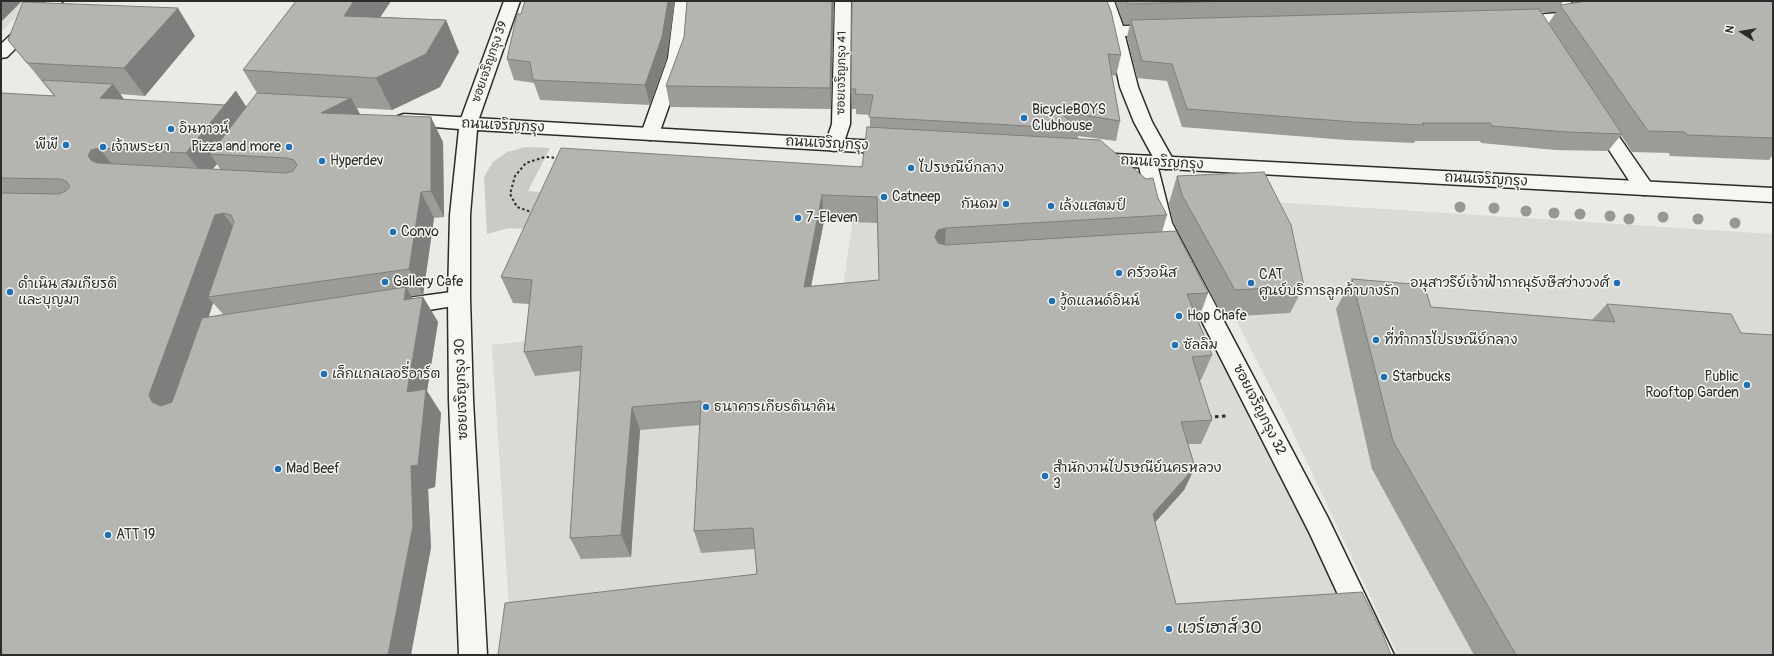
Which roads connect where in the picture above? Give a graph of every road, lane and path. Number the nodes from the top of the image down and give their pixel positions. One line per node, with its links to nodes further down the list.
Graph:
1 (55, 1): 10 (street)
2 (512, 1): 13 (street, ซอยเจริญกรุง 39)
3 (683, 1): 14 (street)
4 (843, 1): 15 (street, ซอยเจริญกรุง 41)
5 (1106, 1): 8 (street, ซอยเจริญกรุง 32)
6 (1562, 1): 9 (street)
7 (1171, 29): 8 (street)
8 (1116, 31): 19 (street, ซอยเจริญกรุง 32)
9 (1551, 47)
10 (1, 53)
11 (1590, 107): 20 (street)
12 (391, 119): 13 (street, ถนนเจริญกรุง)
13 (468, 124): 14 (street, ถนนเจริญกรุง); 23 (street, ซอยเจริญกรุง 30)
14 (650, 134): 15 (street, ถนนเจริญกรุง)
15 (834, 145): 16 (street, ถนนเจริญกรุง)
16 (913, 149)
17 (560, 158): 22 (path)
18 (1077, 158): 19 (street, ถนนเจริญกรุง)
19 (1157, 163): 20 (street, ถนนเจริญกรุง); 28 (street, ซอยเจริญกรุง 32)
20 (1644, 188): 21 (street, ถนนเจริญกรุง)
21 (1773, 194)
22 (536, 214)
23 (459, 298): 24 (lane); 27 (street, ซอยเจริญกรุง 30)
24 (380, 309)
25 (1229, 416): 26 (path)
26 (1200, 417)
27 (473, 655)
28 (1380, 655)

